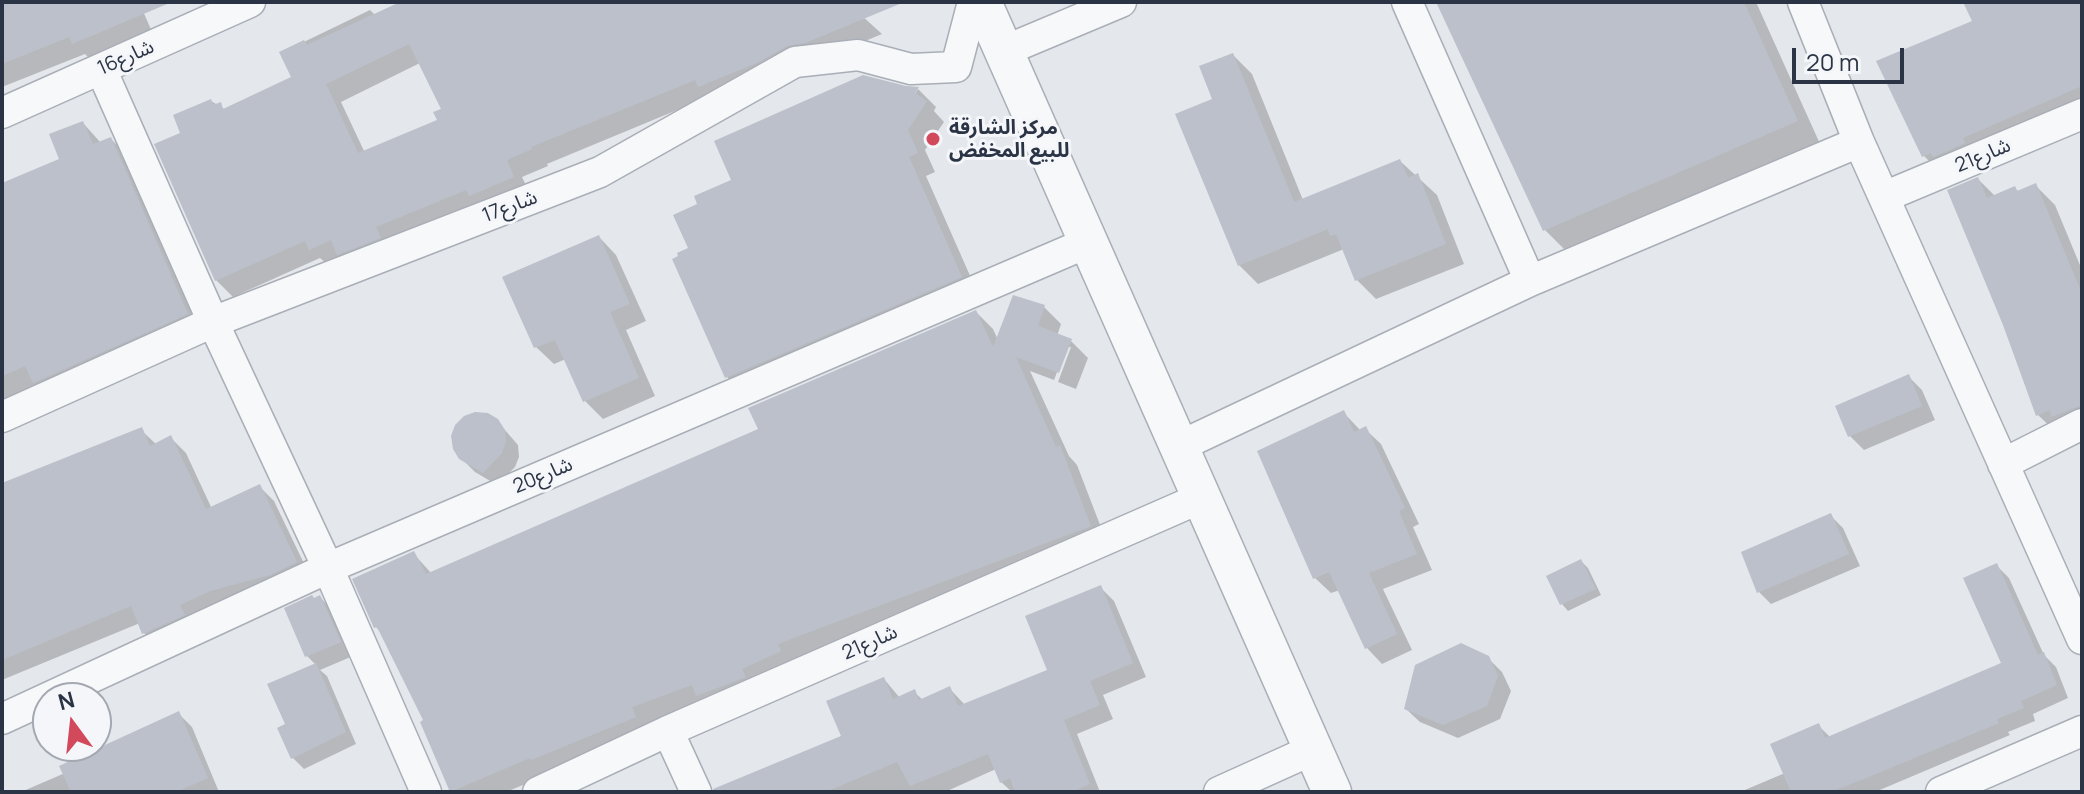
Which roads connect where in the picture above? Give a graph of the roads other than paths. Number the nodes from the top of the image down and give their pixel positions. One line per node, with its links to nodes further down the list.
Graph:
1 (250, 2): 8 (street, شارع16)
2 (973, 2): 15 (street, شارع17)
3 (982, 2): 7 (street)
4 (1121, 2): 7 (street)
5 (1407, 2): 14 (street)
6 (1803, 2): 11 (street)
7 (1004, 51): 13 (street)
8 (101, 69): 9 (street, شارع16); 15 (street)
9 (2, 113)
10 (2082, 114): 12 (street, شارع21)
11 (1859, 142): 12 (street); 14 (street)
12 (1884, 197): 19 (street)
13 (1089, 242): 18 (street); 21 (street, شارع20)
14 (1530, 281): 18 (street)
15 (213, 322): 16 (street, شارع17); 21 (street)
16 (2, 417)
17 (2082, 424): 19 (street)
18 (1180, 446): 20 (street)
19 (2003, 464): 22 (street)
20 (1203, 497): 24 (street, شارع21); 26 (street)
21 (328, 568): 23 (street, شارع20); 27 (street)
22 (2082, 639)
23 (2, 719)
24 (668, 731): 28 (street, شارع21); 29 (street)
25 (2082, 731): 32 (street)
26 (1312, 750): 30 (street); 31 (street)
27 (426, 792)
28 (538, 792)
29 (696, 792)
30 (1219, 792)
31 (1332, 792)
32 (1941, 792)

